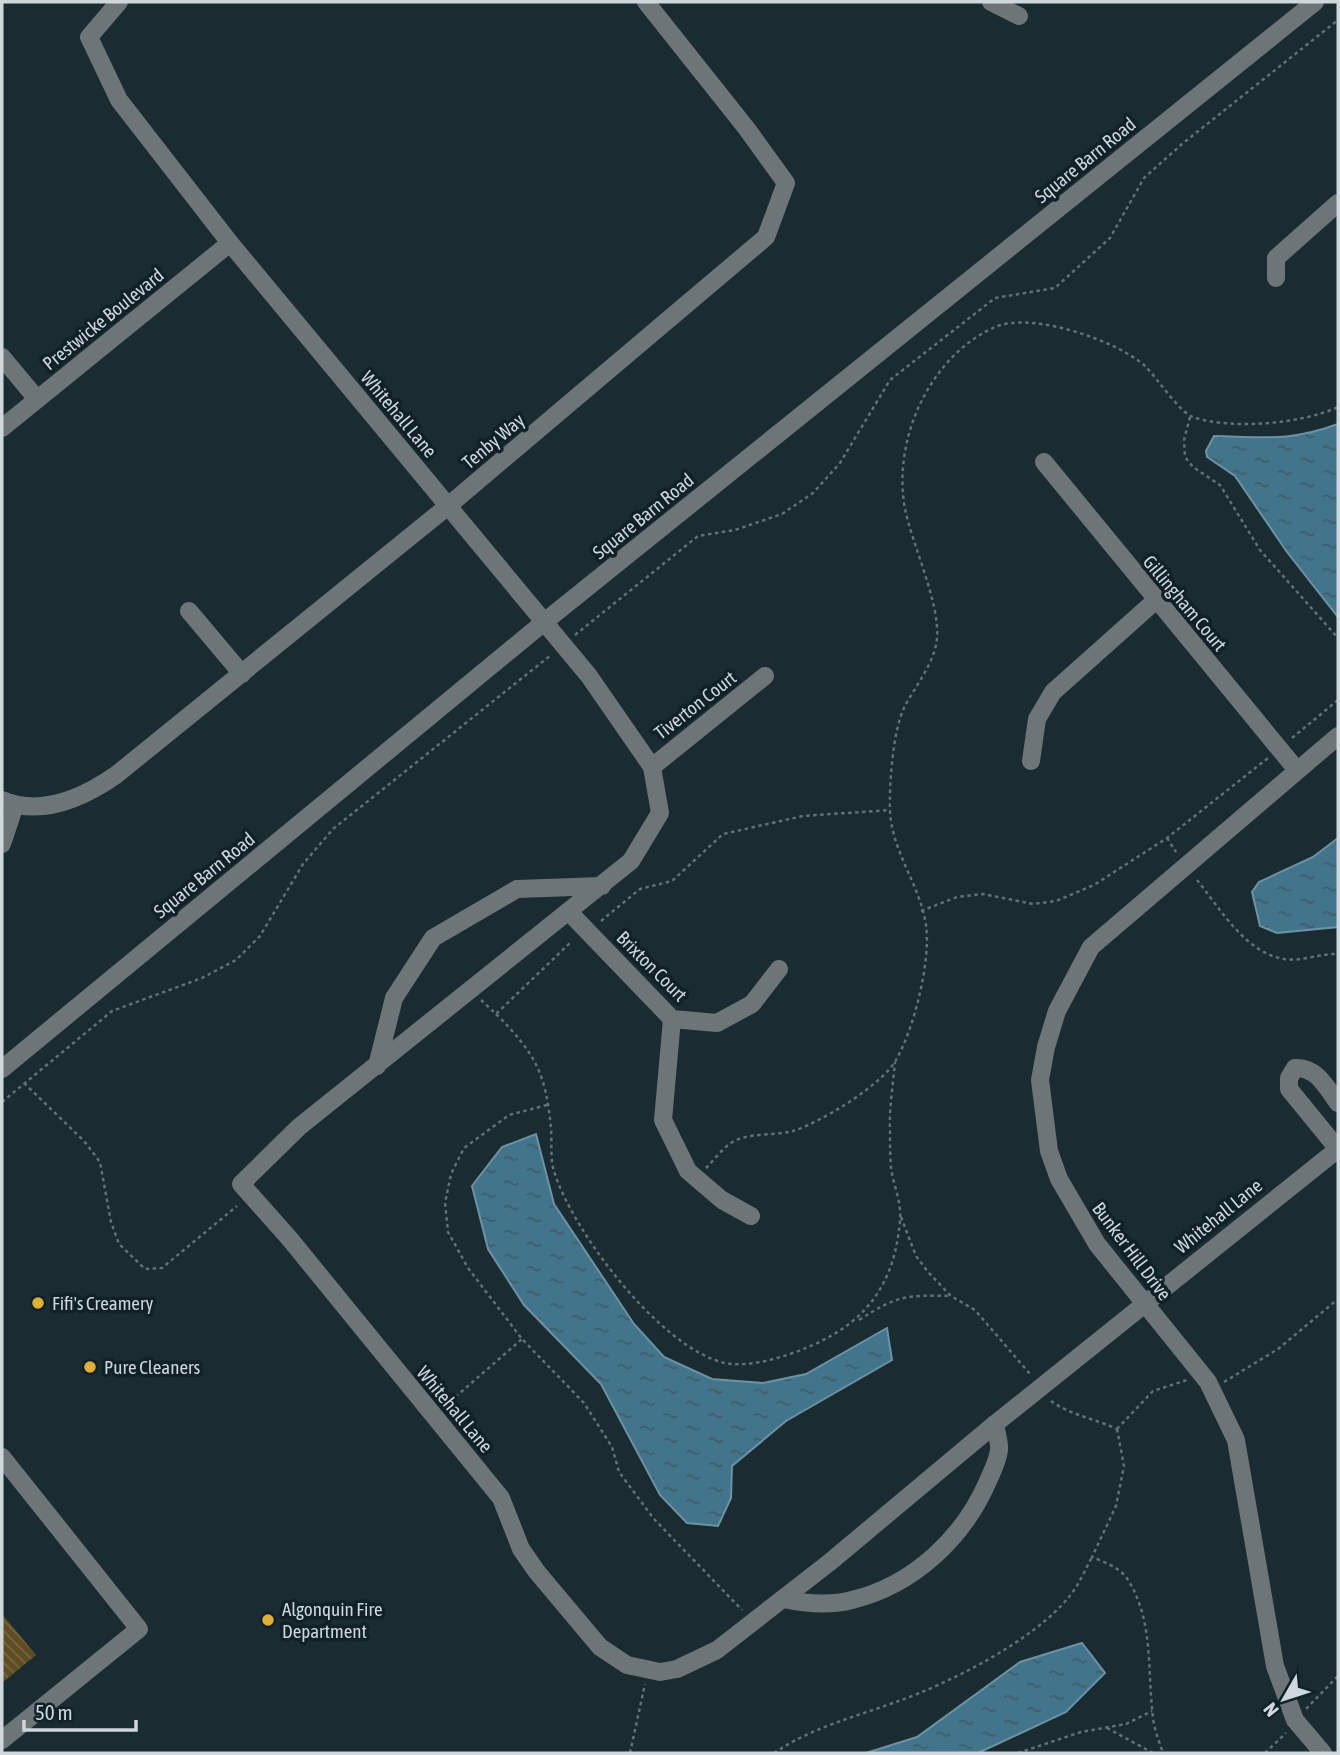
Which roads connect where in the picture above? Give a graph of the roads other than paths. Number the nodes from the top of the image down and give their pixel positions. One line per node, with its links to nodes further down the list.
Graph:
1 (119, 2): 7 (street, Whitehall Lane)
2 (646, 2): 13 (street, Tenby Way)
3 (991, 2): 5 (street)
4 (1315, 2): 16 (street, Square Barn Road)
5 (1019, 16)
6 (1338, 203): 8 (street)
7 (230, 243): 10 (street, Prestwicke Boulevard); 13 (street, Whitehall Lane)
8 (1276, 278)
9 (2, 357): 10 (street)
10 (37, 399): 11 (street, Prestwicke Boulevard)
11 (2, 428)
12 (1044, 462): 14 (street, Gillingham Court)
13 (448, 506): 16 (street, Whitehall Lane); 17 (street, Tenby Way)
14 (1155, 601): 20 (street); 22 (street, Gillingham Court)
15 (189, 611): 17 (street)
16 (543, 623): 21 (street, Whitehall Lane); 30 (street, Square Barn Road)
17 (242, 674): 23 (street, Tenby Way)
18 (765, 676): 21 (street, Tiverton Court)
19 (1338, 736): 22 (street, Bunker Hill Drive)
20 (1031, 761)
21 (652, 767): 25 (street, Whitehall Lane)
22 (1296, 769): 34 (street, Bunker Hill Drive)
23 (8, 802): 24 (street)
24 (2, 845)
25 (602, 886): 26 (street, Whitehall Lane); 29 (street)
26 (569, 912): 28 (street, Brixton Court); 29 (street, Whitehall Lane)
27 (779, 970): 28 (street, Brixton Court)
28 (671, 1018): 33 (street)
29 (377, 1066): 37 (street, Whitehall Lane)
30 (2, 1069)
31 (1338, 1102): 32 (street)
32 (1338, 1149): 34 (street, Whitehall Lane)
33 (751, 1216)
34 (1144, 1303): 35 (street, Whitehall Lane); 39 (street, Bunker Hill Drive)
35 (995, 1424): 37 (street, Whitehall Lane); 37 (street)
36 (2, 1457): 38 (street)
37 (783, 1599)
38 (2, 1740)
39 (1323, 1753)

